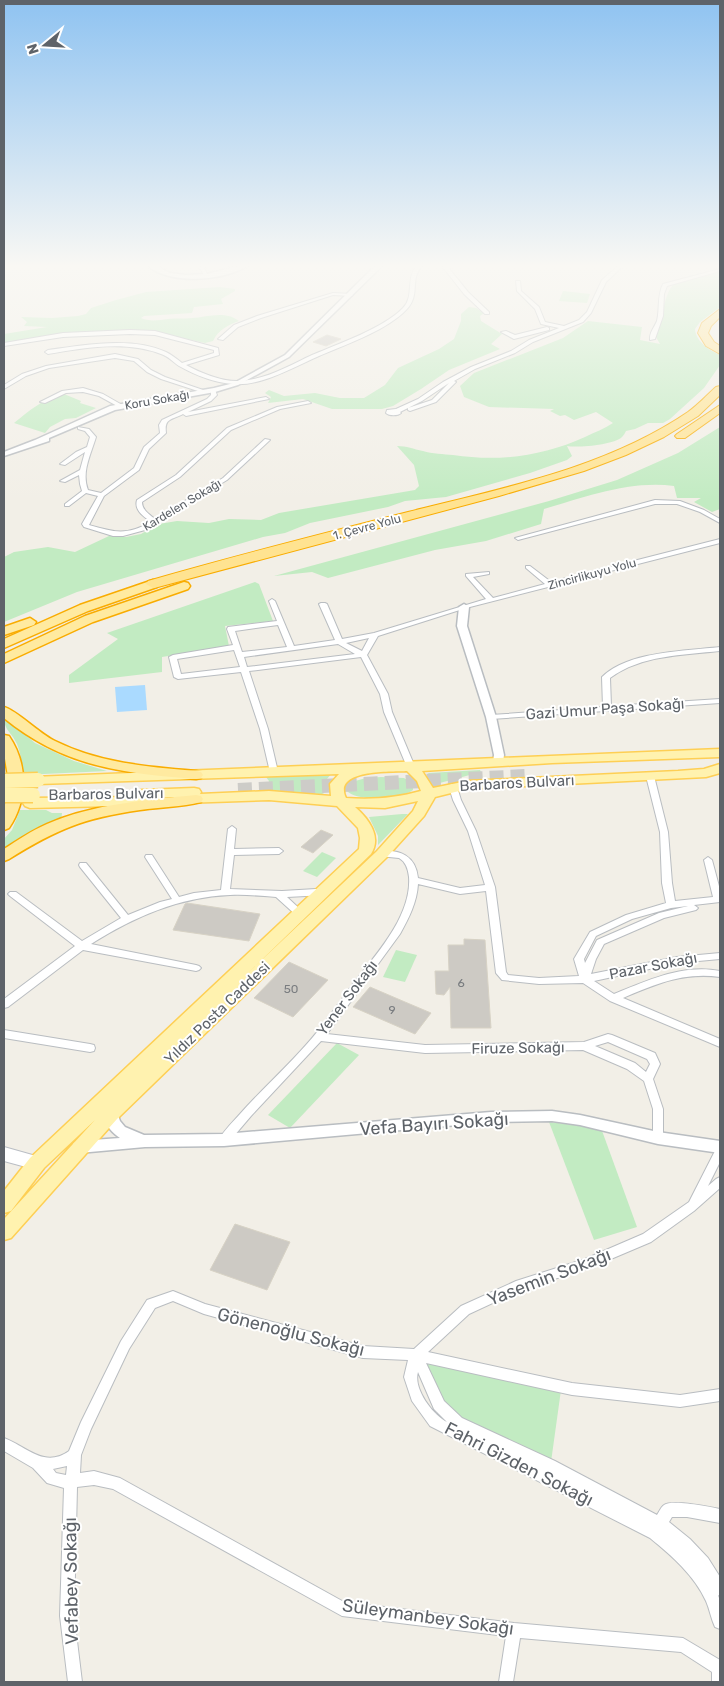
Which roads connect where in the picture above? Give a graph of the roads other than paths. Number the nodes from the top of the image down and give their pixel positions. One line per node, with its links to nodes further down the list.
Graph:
1 (199, 345): 6 (street)
2 (299, 345): 7 (street)
3 (342, 345): 7 (street, Koru Sokağı)
4 (526, 345): 16 (street)
5 (48, 352): 6 (street)
6 (181, 365): 7 (street)
7 (236, 384): 10 (street, Koru Sokağı)
8 (4, 387): 10 (street)
9 (720, 390): 35 (highway, 1. Çevre Yolu)
10 (210, 391): 14 (street, Koru Sokağı); 17 (street)
11 (266, 398): 17 (street)
12 (43, 402): 14 (street)
13 (308, 403): 28 (street)
14 (117, 407): 18 (street, Koru Sokağı)
15 (720, 408): 37 (highway, 1. Çevre Yolu)
16 (398, 411)
17 (182, 414): 26 (street)
18 (74, 427): 20 (street); 21 (street, Koru Sokağı)
19 (266, 440): 28 (street, Kardelen Sokağı)
20 (90, 448): 22 (street); 23 (street)
21 (6, 452)
22 (63, 464)
23 (82, 472): 24 (street); 25 (street)
24 (63, 481)
25 (85, 491): 26 (street); 27 (street)
26 (102, 495): 30 (street)
27 (67, 505)
28 (154, 521): 30 (street, Kardelen Sokağı)
29 (720, 521): 31 (street)
30 (84, 524)
31 (518, 538)
32 (720, 541): 36 (street, Zincirlikuyu Yolu)
33 (528, 567): 36 (street)
34 (487, 573): 38 (street)
35 (153, 584): 43 (highway); 46 (highway, 1. Çevre Yolu)
36 (550, 585): 38 (street, Zincirlikuyu Yolu)
37 (184, 586): 51 (highway, 1. Çevre Yolu)
38 (491, 600): 41 (street, Zincirlikuyu Yolu)
39 (272, 602): 42 (street)
40 (323, 604): 45 (street)
41 (464, 607): 44 (street); 56 (street)
42 (281, 623): 47 (street); 49 (street)
43 (4, 632)
44 (376, 635): 45 (street); 50 (street)
45 (338, 642): 47 (street); 50 (street)
46 (4, 644)
47 (291, 648): 49 (street)
48 (720, 650): 54 (street)
49 (238, 651): 52 (street); 52 (street)
50 (363, 655): 52 (street); 62 (street)
51 (4, 659)
52 (244, 668): 64 (street)
53 (720, 702): 54 (street, Gazi Umur Paşa Sokağı)
54 (607, 709): 56 (street, Gazi Umur Paşa Sokağı)
55 (4, 711): 65 (highway)
56 (491, 717): 60 (street)
57 (4, 739): 77 (highway)
58 (720, 753): 60 (main road, Barbaros Bulvarı)
59 (720, 758): 63 (main road, Barbaros Bulvarı)
60 (498, 762): 62 (main road, Barbaros Bulvarı); 70 (main road)
61 (378, 768): 62 (main road, Barbaros Bulvarı); 64 (main road, Barbaros Bulvarı); 75 (main road)
62 (411, 768): 72 (main road)
63 (720, 768): 66 (main road, Barbaros Bulvarı)
64 (274, 772): 68 (main road, Barbaros Bulvarı)
65 (196, 775): 68 (main road, Barbaros Bulvarı); 71 (main road, Barbaros Bulvarı)
66 (650, 776): 70 (main road, Barbaros Bulvarı); 94 (street)
67 (4, 781): 71 (main road, bridge)
68 (240, 785): 71 (main road, Barbaros Bulvarı); 74 (main road, Barbaros Bulvarı); 75 (main road, Barbaros Bulvarı)
69 (4, 786): 71 (main road, Barbaros Bulvarı)
70 (453, 787): 72 (main road, Barbaros Bulvarı); 87 (street)
71 (35, 791): 73 (main road, Barbaros Bulvarı, bridge); 74 (main road, Barbaros Bulvarı); 76 (main road)
72 (429, 794): 75 (main road, Barbaros Bulvarı); 81 (main road, Yıldız Posta Caddesi)
73 (4, 795)
74 (196, 799): 82 (highway)
75 (339, 802): 89 (main road, Yıldız Posta Caddesi)
76 (4, 803)
77 (4, 825)
78 (232, 829): 80 (street)
79 (279, 851): 80 (street)
80 (230, 852): 88 (street)
81 (382, 854): 86 (street); 95 (main road, Yıldız Posta Caddesi)
82 (4, 856)
83 (149, 857): 92 (street)
84 (708, 860): 93 (street)
85 (83, 865): 96 (street)
86 (414, 880): 87 (street); 105 (street, Yener Sokağı)
87 (490, 887): 101 (street, Pazar Sokağı)
88 (225, 892): 91 (street); 92 (street)
89 (322, 893): 91 (street); 95 (main road, Yıldız Posta Caddesi)
90 (13, 894): 97 (street)
91 (278, 894): 95 (street)
92 (177, 900): 96 (street)
93 (720, 900): 94 (street); 101 (street)
94 (671, 906): 101 (street)
95 (307, 917): 110 (main road, Yıldız Posta Caddesi); 118 (main road, Yıldız Posta Caddesi)
96 (126, 918): 97 (street)
97 (82, 946): 99 (street); 103 (street)
98 (720, 956): 101 (street, Pazar Sokağı)
99 (196, 968)
100 (720, 974): 102 (street)
101 (585, 979): 102 (street)
102 (613, 998): 106 (street)
103 (4, 1004)
104 (4, 1034): 108 (street)
105 (319, 1037): 107 (street, Firuze Sokağı); 112 (street, Yener Sokağı)
106 (720, 1043)
107 (584, 1046): 109 (street, Firuze Sokağı); 109 (street)
108 (90, 1048)
109 (648, 1079): 111 (street)
110 (111, 1114): 113 (street); 114 (main road, Yıldız Posta Caddesi)
111 (658, 1138): 112 (street, Vefa Bayırı Sokağı); 115 (street, Vefa Bayırı Sokağı)
112 (224, 1140): 113 (street, Vefa Bayırı Sokağı)
113 (145, 1141): 114 (street, Vefa Bayırı Sokağı)
114 (79, 1147): 118 (main road); 120 (main road, Yıldız Posta Caddesi)
115 (720, 1147)
116 (720, 1152): 121 (street)
117 (4, 1154): 118 (main road)
118 (37, 1164): 120 (main road)
119 (720, 1182): 121 (street, Yasemin Sokağı)
120 (13, 1207): 122 (main road, Yıldız Posta Caddesi)
121 (690, 1208): 123 (street, Yasemin Sokağı)
122 (4, 1232)
123 (416, 1355): 124 (street, Gönenoğlu Sokağı); 126 (street, Gönenoğlu Sokağı); 130 (street, Fahri Gizden Sokağı)
124 (720, 1396)
125 (4, 1444): 127 (street, Süleymanbey Sokağı)
126 (74, 1455): 127 (street); 128 (street)
127 (38, 1463): 128 (street, Süleymanbey Sokağı)
128 (71, 1480): 133 (street, Süleymanbey Sokağı); 135 (street, Vefabey Sokağı)
129 (720, 1516): 130 (street)
130 (657, 1529): 131 (street, Fahri Gizden Sokağı); 132 (street, Fahri Gizden Sokağı)
131 (720, 1589)
132 (720, 1622)
133 (514, 1630): 134 (street, Süleymanbey Sokağı); 136 (street)
134 (720, 1669): 137 (street)
135 (75, 1682)
136 (506, 1682)
137 (719, 1682)

